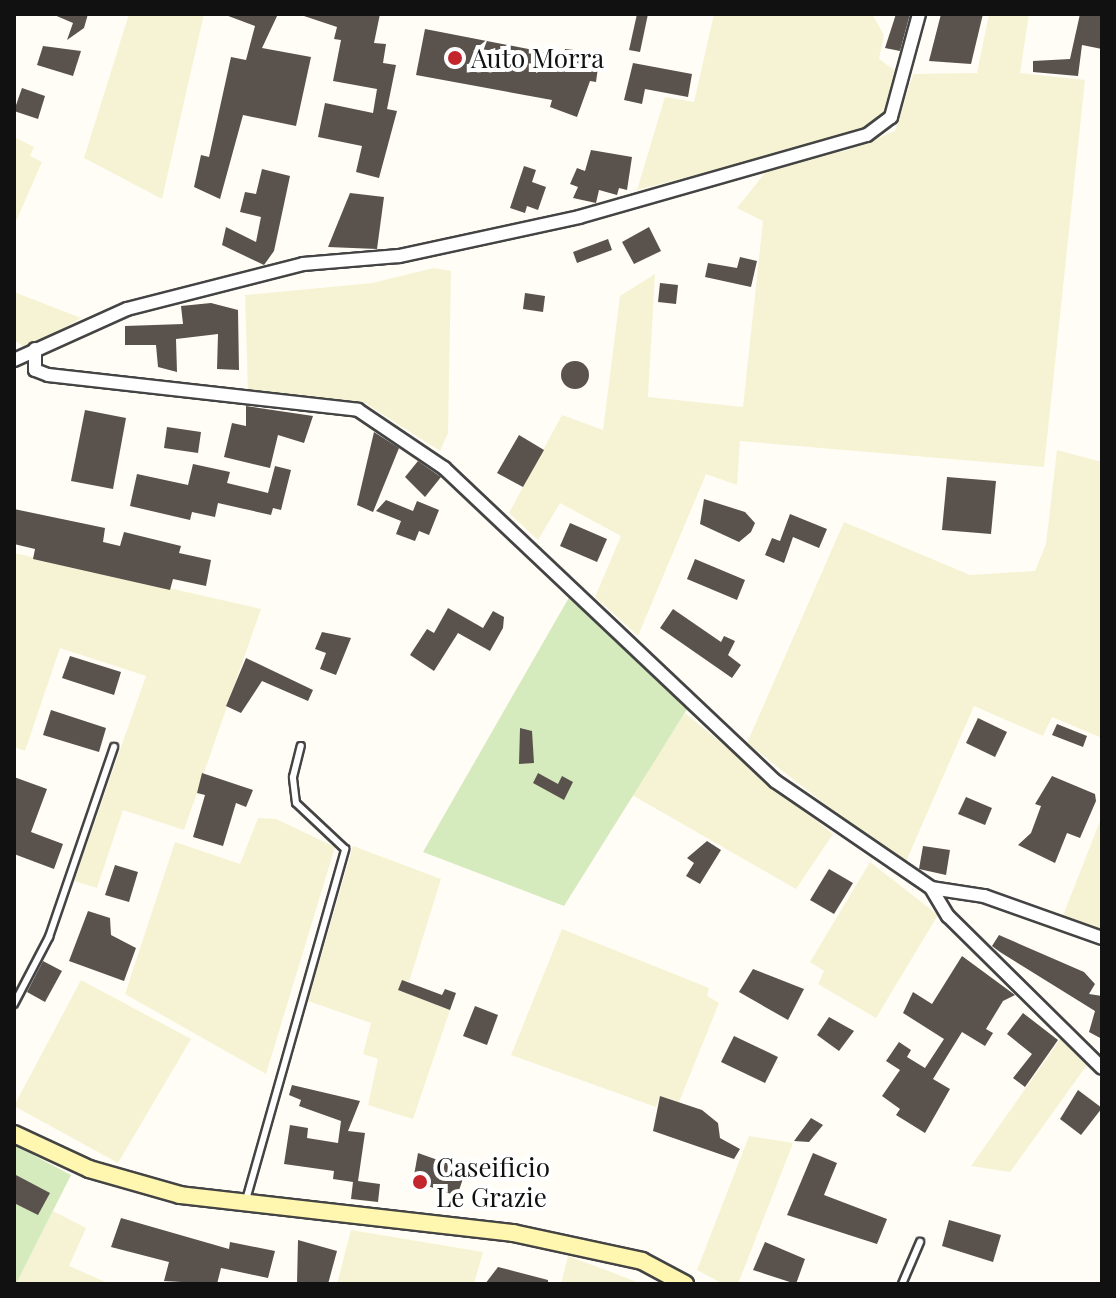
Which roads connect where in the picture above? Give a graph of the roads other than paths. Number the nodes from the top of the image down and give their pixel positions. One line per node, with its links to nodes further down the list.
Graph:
1 (919, 14): 2 (street)
2 (35, 349): 3 (street); 6 (street)
3 (14, 360)
4 (301, 746): 11 (lane)
5 (114, 747): 8 (lane)
6 (931, 888): 7 (street); 9 (street)
7 (1102, 938)
8 (14, 1004)
9 (1102, 1068)
10 (14, 1134): 11 (street)
11 (245, 1203): 13 (street)
12 (920, 1242): 14 (lane)
13 (685, 1284)
14 (902, 1284)

